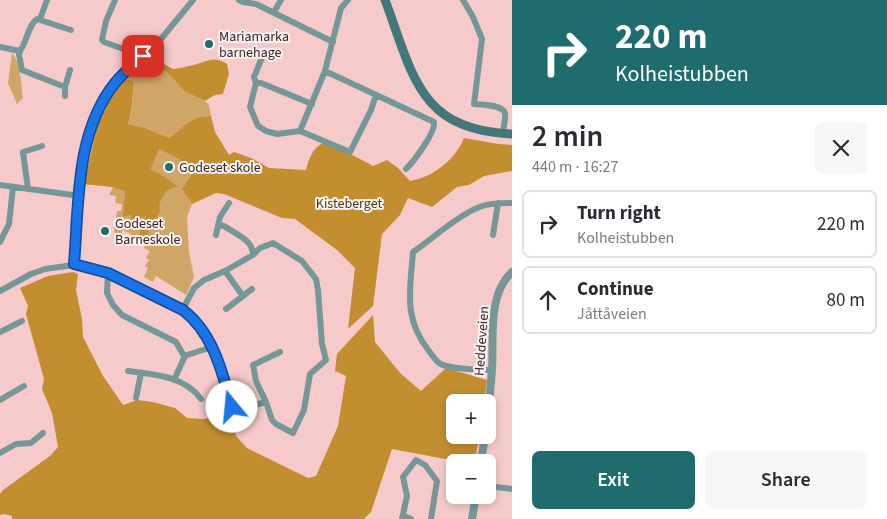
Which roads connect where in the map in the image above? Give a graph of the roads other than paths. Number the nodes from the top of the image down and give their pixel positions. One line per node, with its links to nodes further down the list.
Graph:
1 (47, 0): 10 (street)
2 (115, 0): 16 (street)
3 (193, 0): 16 (street)
4 (239, 0): 9 (street)
5 (281, 0): 9 (street)
6 (348, 0): 12 (street)
7 (385, 0): 25 (main road)
8 (463, 0): 25 (street)
9 (274, 12): 12 (street)
10 (40, 19): 11 (street); 14 (street)
11 (71, 30)
12 (333, 42): 18 (street)
13 (0, 47): 14 (street)
14 (20, 51): 20 (street)
15 (263, 55): 19 (street)
16 (143, 56): 31 (street)
17 (70, 70): 20 (street)
18 (325, 71): 21 (street); 23 (street)
19 (256, 83): 23 (street); 24 (street)
20 (65, 86): 22 (street)
21 (376, 95): 24 (street); 27 (street)
22 (65, 96)
23 (312, 104): 24 (street)
24 (300, 131)
25 (507, 134)
26 (42, 146): 30 (street)
27 (406, 168)
28 (0, 185): 29 (street)
29 (14, 187): 30 (street); 38 (street)
30 (28, 189): 31 (street)
31 (80, 196): 40 (street)
32 (229, 202): 35 (street)
33 (498, 203): 34 (street); 37 (street); 54 (street)
34 (512, 203)
35 (219, 225): 36 (street); 39 (street)
36 (216, 235)
37 (493, 235)
38 (0, 242)
39 (253, 255): 41 (street); 63 (street)
40 (74, 264): 43 (street); 45 (street)
41 (225, 271): 46 (street); 48 (street)
42 (512, 272): 54 (street, Heddeveien)
43 (108, 273): 48 (street); 53 (street)
44 (252, 289): 46 (street)
45 (0, 291)
46 (243, 296): 47 (street)
47 (226, 309)
48 (183, 310): 51 (street)
49 (22, 321): 50 (street)
50 (0, 332)
51 (212, 347): 53 (street); 63 (street)
52 (280, 352): 63 (street)
53 (185, 356): 57 (street)
54 (492, 370): 59 (street, Heddeveien)
55 (128, 371): 56 (street)
56 (141, 373): 57 (street); 60 (street)
57 (174, 380): 61 (street)
58 (24, 386): 62 (street)
59 (490, 394)
60 (136, 398)
61 (201, 399)
62 (0, 400)
63 (266, 402)
64 (43, 433): 65 (street)
65 (0, 453)
66 (496, 487): 67 (street)
67 (512, 489)
68 (474, 504): 72 (street)
69 (403, 517): 70 (street); 71 (street)
70 (411, 519)
71 (431, 519)
72 (472, 519)

